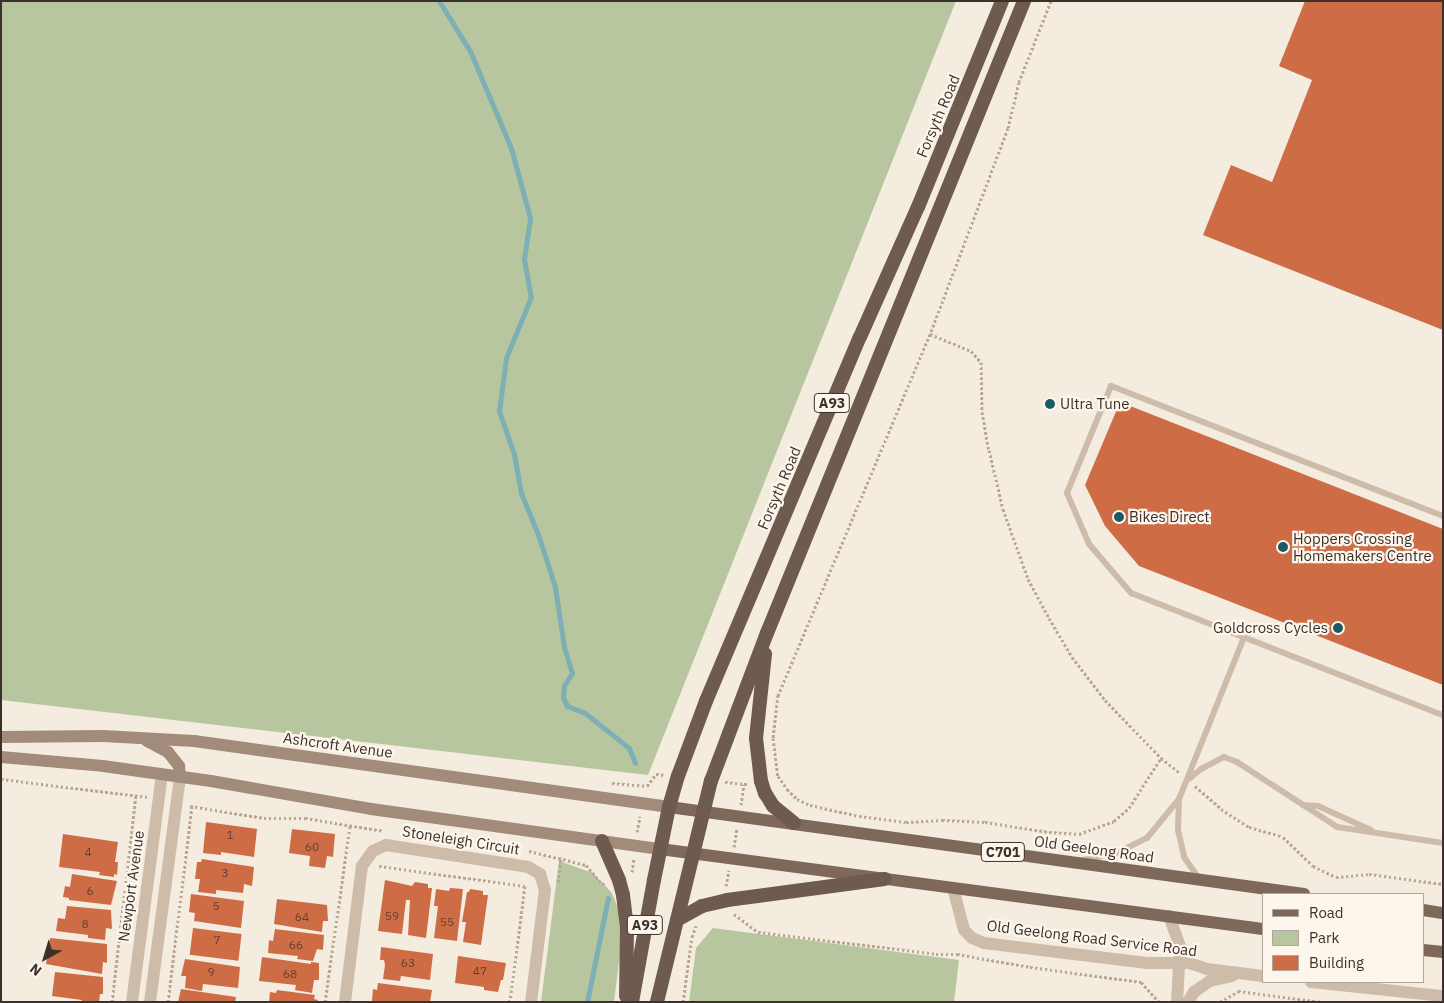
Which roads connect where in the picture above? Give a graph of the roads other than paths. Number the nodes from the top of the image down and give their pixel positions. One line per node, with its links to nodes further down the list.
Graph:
1 (1002, 1): 15 (highway, Forsyth Road / A93)
2 (1024, 1): 4 (highway, A93)
3 (1443, 516): 5 (lane)
4 (767, 633): 16 (highway, A93); 17 (highway)
5 (1244, 637): 6 (lane); 12 (lane)
6 (1443, 715)
7 (1, 738): 8 (main road, Ashcroft Avenue)
8 (137, 738): 11 (main road); 15 (main road, Ashcroft Avenue)
9 (1, 757): 10 (main road)
10 (162, 774): 11 (main road); 40 (street, Newport Avenue)
11 (180, 777): 19 (main road); 41 (street)
12 (1188, 780): 13 (lane); 14 (lane)
13 (1178, 799): 23 (lane); 25 (lane)
14 (1302, 805): 18 (lane); 18 (lane)
15 (669, 807): 16 (main road, C701); 21 (highway, Forsyth Road / A93)
16 (702, 812): 17 (main road, Old Geelong Road / C701); 22 (highway, A93)
17 (794, 823): 23 (main road, Old Geelong Road / C701)
18 (1376, 833): 20 (lane)
19 (602, 841): 21 (main road); 44 (highway)
20 (1443, 842)
21 (660, 849): 22 (main road); 45 (highway, Forsyth Road / A93)
22 (693, 855): 24 (main road); 31 (highway, A93)
23 (1073, 862): 25 (main road, Old Geelong Road / C701)
24 (885, 879): 26 (main road); 31 (highway)
25 (1202, 880): 27 (main road, Old Geelong Road / C701)
26 (953, 888): 30 (main road); 35 (street, Old Geelong Road Service Road)
27 (1297, 893)
28 (1424, 910): 29 (main road)
29 (1443, 913)
30 (1169, 916): 32 (main road); 35 (street)
31 (677, 920): 46 (highway, A93)
32 (1262, 929)
33 (1424, 950): 34 (main road)
34 (1443, 952)
35 (1179, 962): 36 (street, Old Geelong Road Service Road); 47 (street)
36 (1240, 974): 37 (street, Old Geelong Road Service Road); 48 (street)
37 (1262, 976)
38 (1320, 983): 39 (street)
39 (1443, 996)
40 (132, 1002)
41 (150, 1002)
42 (345, 1002): 43 (street, Stoneleigh Circuit)
43 (531, 1002)
44 (626, 1002)
45 (632, 1002)
46 (657, 1002)
47 (1176, 1002)
48 (1188, 1002)

